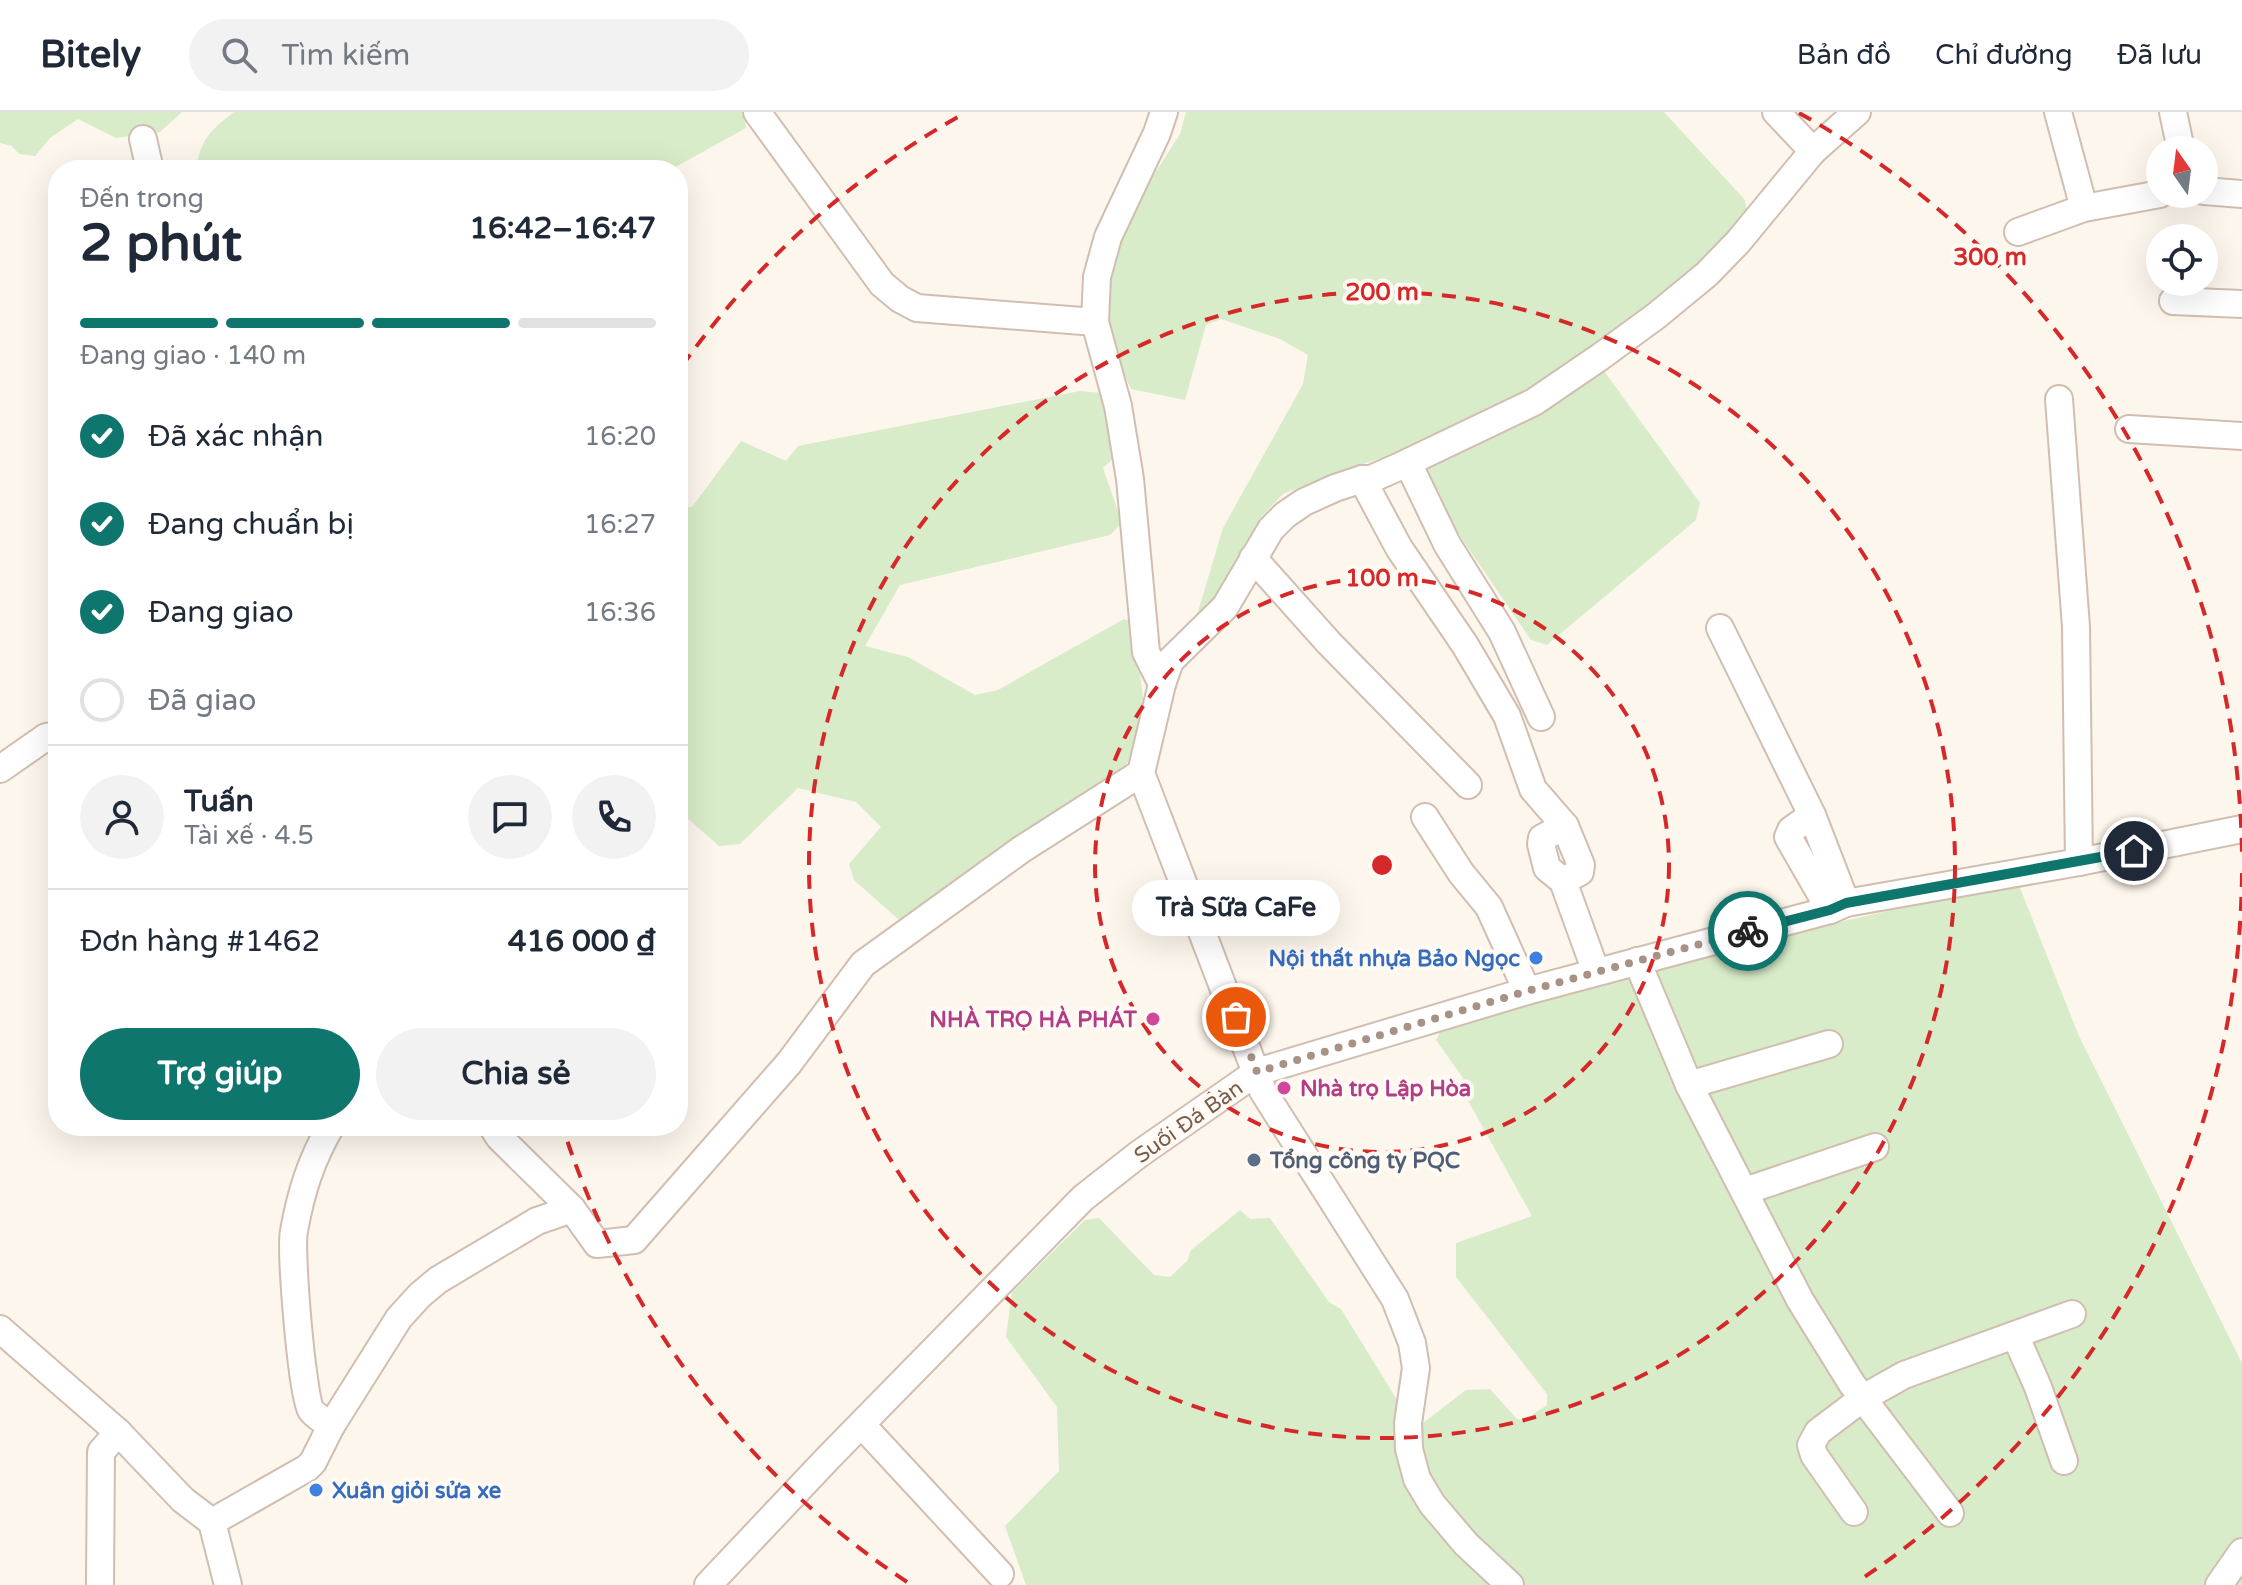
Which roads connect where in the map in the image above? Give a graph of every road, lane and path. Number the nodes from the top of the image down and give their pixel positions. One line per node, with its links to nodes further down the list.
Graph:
1 (757, 112): 18 (street)
2 (1164, 112): 18 (street)
3 (1776, 112): 9 (street)
4 (1857, 112): 9 (street)
5 (2058, 112): 14 (street)
6 (2173, 112): 7 (street)
7 (2178, 136)
8 (143, 139): 10 (street)
9 (1813, 151): 22 (street)
10 (148, 160)
11 (2218, 192): 12 (street)
12 (2242, 194)
13 (2146, 197): 14 (street)
14 (2084, 208): 15 (street)
15 (2018, 232)
16 (2173, 301): 17 (street)
17 (2242, 304)
18 (1095, 322): 26 (street)
19 (2059, 399): 34 (street)
20 (2129, 429): 21 (street)
21 (2242, 436)
22 (1408, 463): 23 (street); 27 (street)
23 (1362, 479): 24 (street); 37 (street)
24 (1253, 558): 26 (street); 31 (street)
25 (1720, 628): 35 (street)
26 (1162, 684): 30 (street)
27 (1541, 717)
28 (48, 737): 29 (street)
29 (0, 769)
30 (1141, 773): 40 (street); 46 (street)
31 (1468, 785)
32 (1425, 817): 38 (street)
33 (2242, 829): 34 (street, Suối Đá Bàn)
34 (2079, 862): 35 (street, Suối Đá Bàn)
35 (1838, 906): 36 (street, Suối Đá Bàn)
36 (1637, 961): 37 (street, Suối Đá Bàn); 41 (street)
37 (1596, 972): 38 (street, Suối Đá Bàn)
38 (1527, 991): 40 (street, Suối Đá Bàn)
39 (1829, 1044): 41 (street)
40 (1257, 1072): 51 (street, Suối Đá Bàn); 63 (street)
41 (1689, 1085): 45 (street)
42 (325, 1136): 52 (street)
43 (498, 1136): 46 (street)
44 (1875, 1147): 45 (street)
45 (1745, 1191): 50 (street)
46 (572, 1209): 52 (street)
47 (2072, 1314): 49 (street)
48 (0, 1329): 53 (street)
49 (2015, 1335): 50 (street); 54 (street)
50 (1863, 1398): 55 (street); 56 (street)
51 (862, 1425): 59 (street); 62 (street, Suối Đá Bàn)
52 (331, 1426): 57 (street)
53 (118, 1432): 57 (street); 60 (street)
54 (2064, 1461)
55 (1854, 1512)
56 (1950, 1513)
57 (212, 1522): 61 (street)
58 (2242, 1552): 64 (street)
59 (1000, 1574)
60 (100, 1585)
61 (228, 1585)
62 (708, 1585)
63 (1510, 1585)
64 (2219, 1585)

